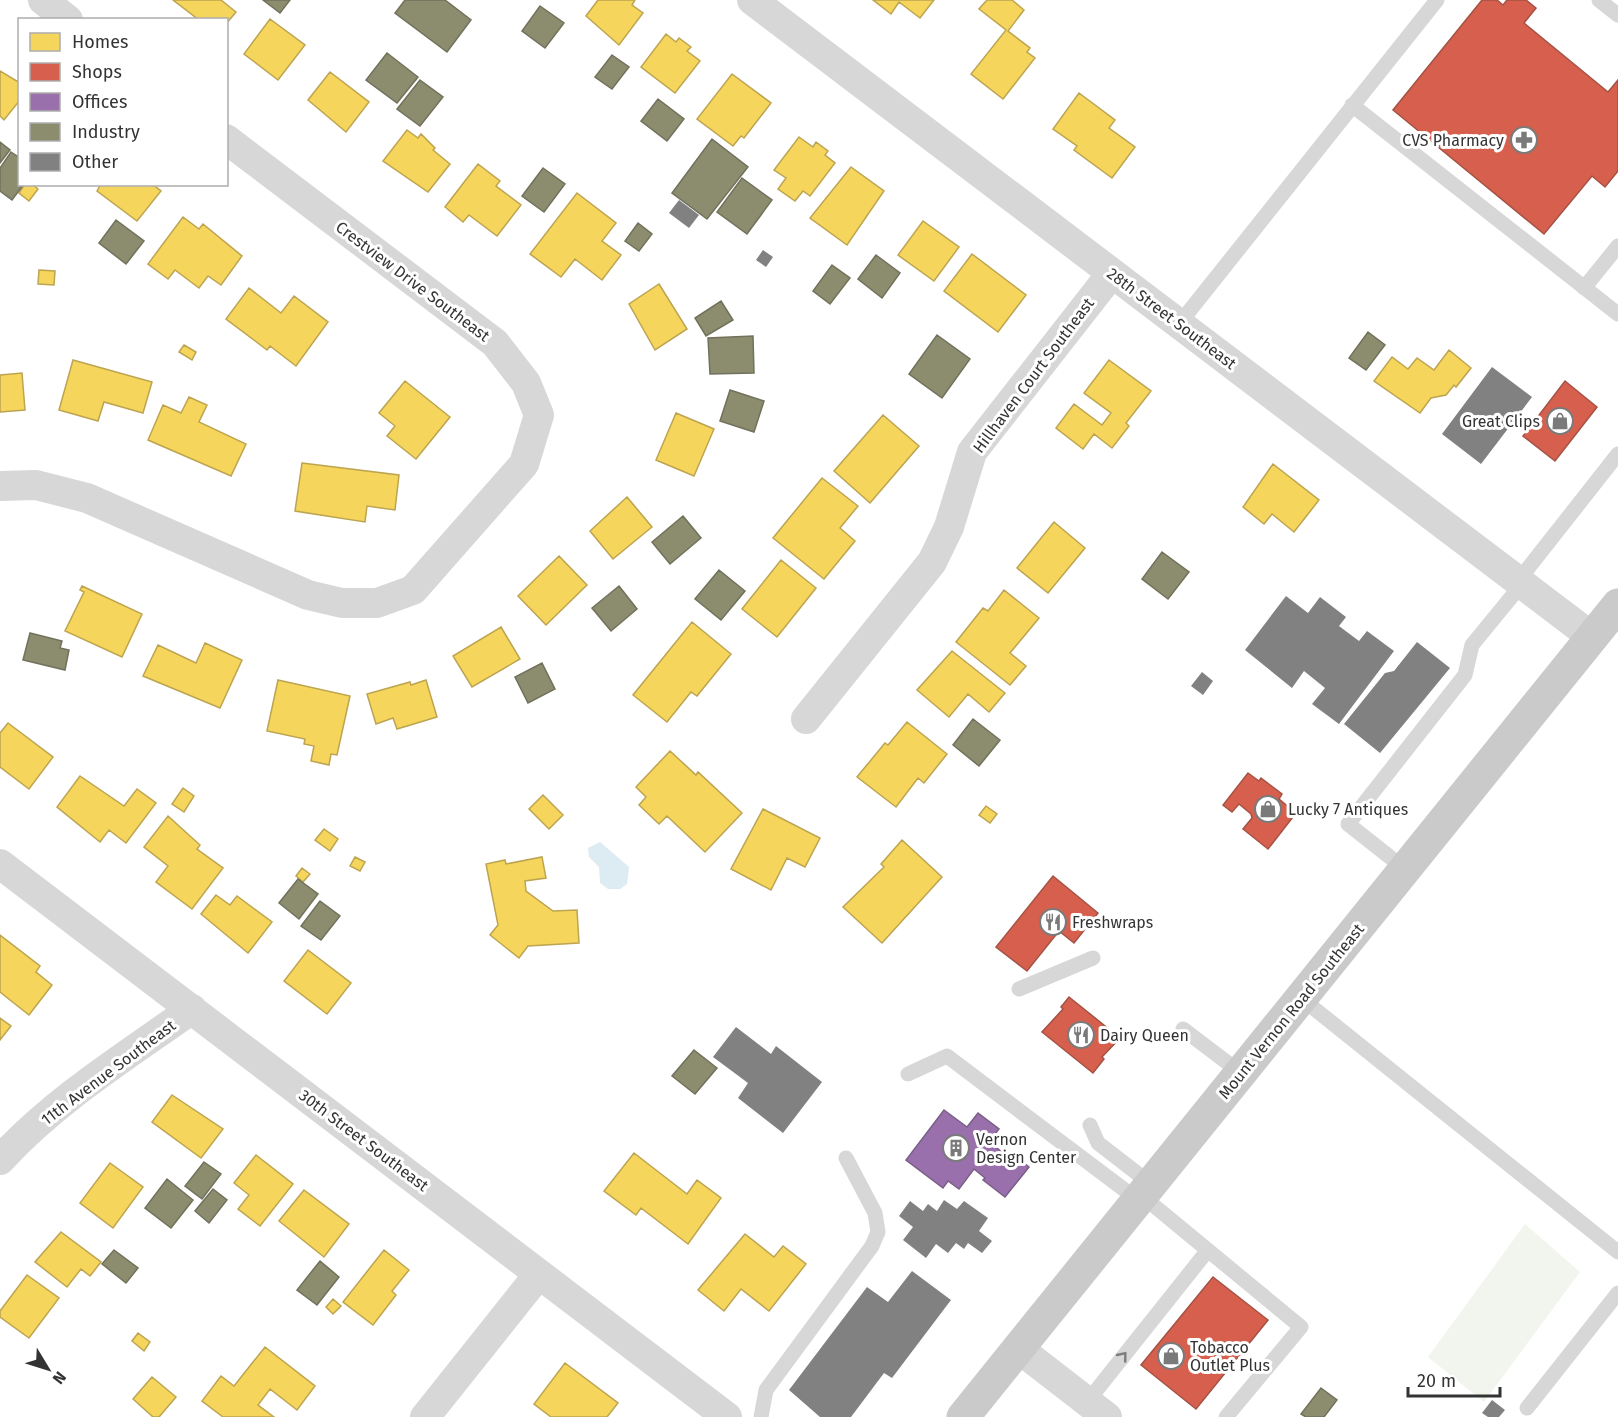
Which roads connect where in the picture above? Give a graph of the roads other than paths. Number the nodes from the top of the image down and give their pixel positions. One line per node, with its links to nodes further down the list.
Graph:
1 (43, 0): 6 (street)
2 (752, 0): 10 (street, 28th Street Southeast)
3 (1437, 0): 7 (lane)
4 (1599, 0): 5 (lane)
5 (1618, 15)
6 (66, 18)
7 (1352, 105): 11 (lane); 13 (lane)
8 (228, 141): 15 (street, Crestview Drive Southeast)
9 (1618, 246): 11 (lane)
10 (1112, 273): 13 (street, 28th Street Southeast); 19 (street, Hillhaven Court Southeast)
11 (1584, 288): 12 (lane)
12 (1618, 314)
13 (1179, 324): 16 (street, 28th Street Southeast)
14 (1618, 454): 16 (lane)
15 (0, 486)
16 (1520, 583): 18 (street, 28th Street Southeast); 21 (lane)
17 (1618, 605): 18 (main road, Mount Vernon Road Southeast)
18 (1592, 637): 21 (main road, Mount Vernon Road Southeast)
19 (806, 719)
20 (0, 864): 25 (street, 30th Street Southeast)
21 (1406, 868): 24 (main road, Mount Vernon Road Southeast)
22 (1093, 958): 23 (lane)
23 (1019, 989)
24 (1300, 998): 27 (main road, Mount Vernon Road Southeast); 34 (lane)
25 (192, 1009): 31 (street, 11th Avenue Southeast); 35 (street, 30th Street Southeast)
26 (1184, 1029): 27 (lane)
27 (1241, 1073): 32 (main road, Mount Vernon Road Southeast)
28 (908, 1074): 32 (lane)
29 (1090, 1125): 32 (lane)
30 (846, 1158): 42 (lane)
31 (0, 1160)
32 (1143, 1193): 33 (lane); 37 (main road, Mount Vernon Road Southeast)
33 (1208, 1250): 39 (lane, one-way to 33); 44 (lane)
34 (1618, 1252)
35 (539, 1274): 40 (street); 41 (street, 30th Street Southeast)
36 (1618, 1293): 38 (lane)
37 (1018, 1348): 39 (street); 43 (main road, Mount Vernon Road Southeast)
38 (1527, 1408)
39 (1097, 1409)
40 (425, 1417)
41 (727, 1417)
42 (761, 1417)
43 (963, 1417)
44 (1226, 1417)

